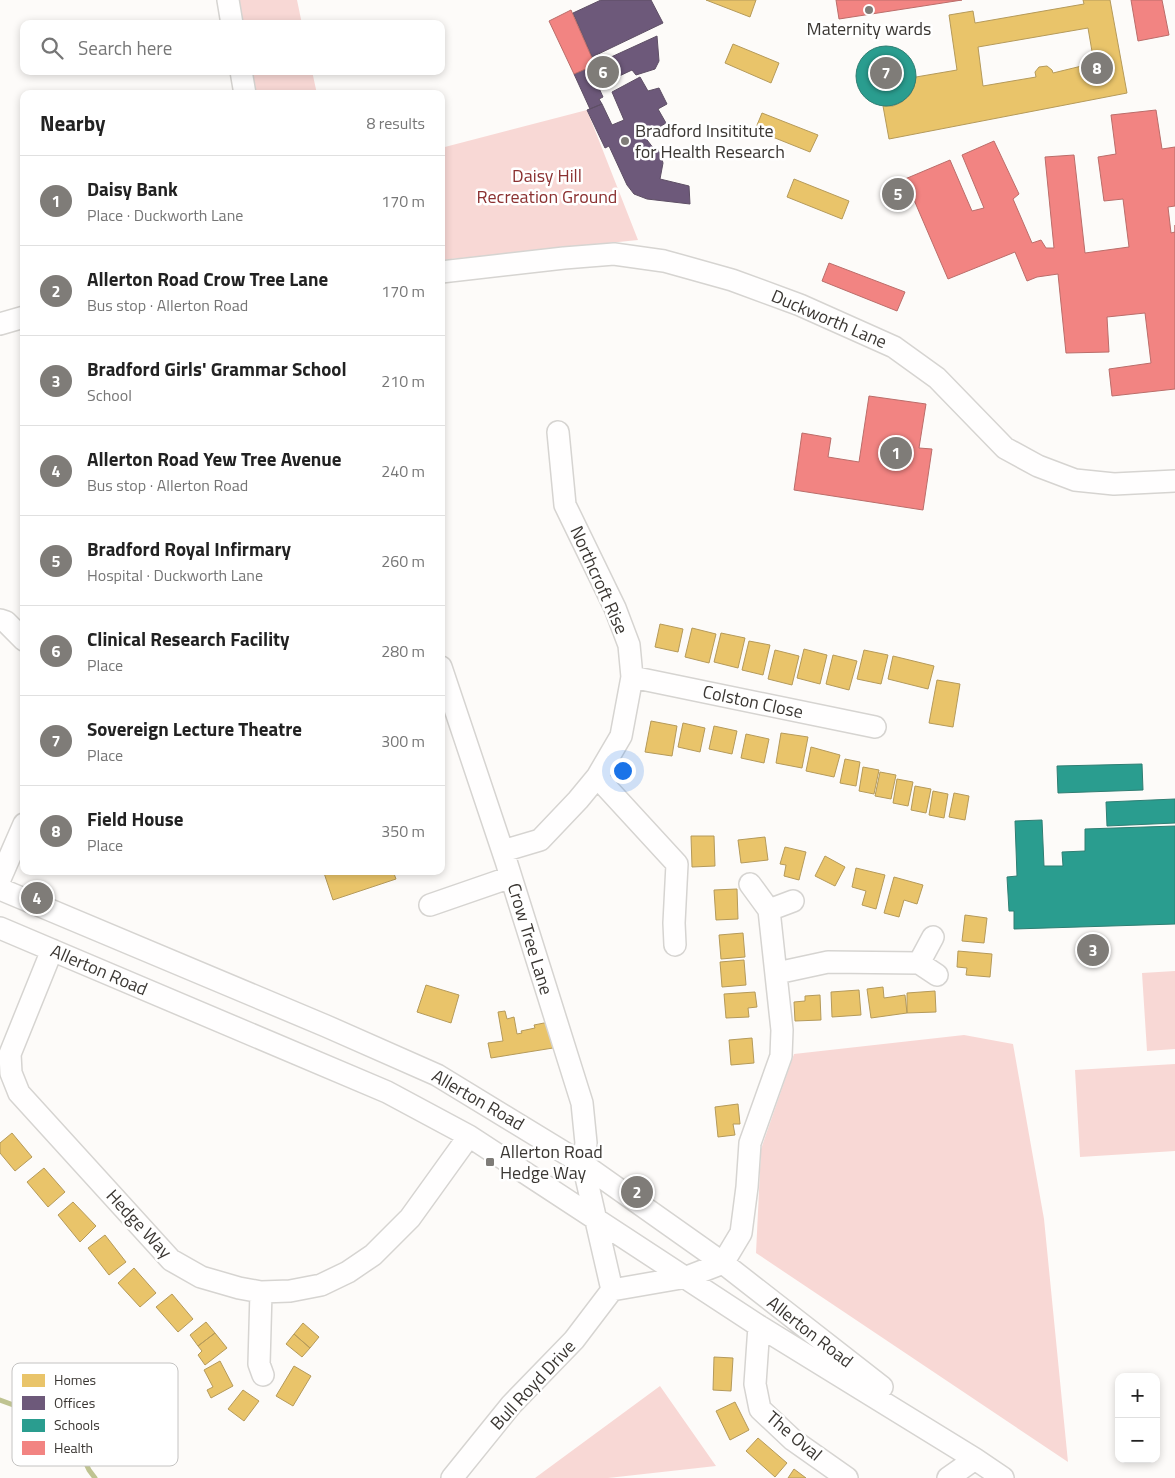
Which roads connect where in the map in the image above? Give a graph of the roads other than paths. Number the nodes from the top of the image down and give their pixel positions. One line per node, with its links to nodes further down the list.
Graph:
1 (228, 0): 2 (street)
2 (231, 20)
3 (242, 75): 4 (street)
4 (244, 90)
5 (445, 272): 9 (street, Duckworth Lane)
6 (20, 318): 7 (street)
7 (0, 324)
8 (558, 432): 12 (street, Northcroft Rise)
9 (1175, 481)
10 (0, 620): 11 (street)
11 (20, 636)
12 (632, 678): 14 (street, Colston Close); 15 (street, Northcroft Rise)
13 (445, 679): 17 (street, Crow Tree Lane)
14 (875, 727)
15 (597, 777): 17 (street, Northcroft Rise); 27 (street)
16 (20, 833): 19 (street)
17 (503, 851): 18 (street, Crow Tree Lane)
18 (511, 877): 23 (street); 33 (street, Crow Tree Lane)
19 (0, 879)
20 (750, 884): 24 (street)
21 (0, 889): 33 (street, Allerton Road)
22 (793, 901): 24 (street)
23 (430, 904)
24 (769, 910): 30 (street)
25 (0, 928): 28 (street, Allerton Road)
26 (933, 937): 29 (street)
27 (675, 945)
28 (52, 950): 32 (street, Allerton Road); 38 (street, Hedge Way)
29 (918, 963): 30 (street); 31 (street)
30 (776, 973): 35 (street)
31 (937, 975)
32 (469, 1136): 34 (street, Allerton Road); 38 (street, Hedge Way)
33 (583, 1164): 34 (street, Crow Tree Lane); 35 (street, Allerton Road)
34 (595, 1217): 36 (street, Allerton Road); 37 (street)
35 (723, 1263): 36 (street); 41 (street, Allerton Road)
36 (687, 1277): 37 (street); 39 (street, Allerton Road)
37 (612, 1290): 42 (street, Bull Royd Drive)
38 (261, 1292): 40 (street)
39 (759, 1326): 41 (street, Allerton Road); 43 (street, The Oval)
40 (263, 1375)
41 (975, 1459): 44 (street); 45 (street, Allerton Road)
42 (452, 1478)
43 (846, 1478)
44 (948, 1478)
45 (1003, 1478)

